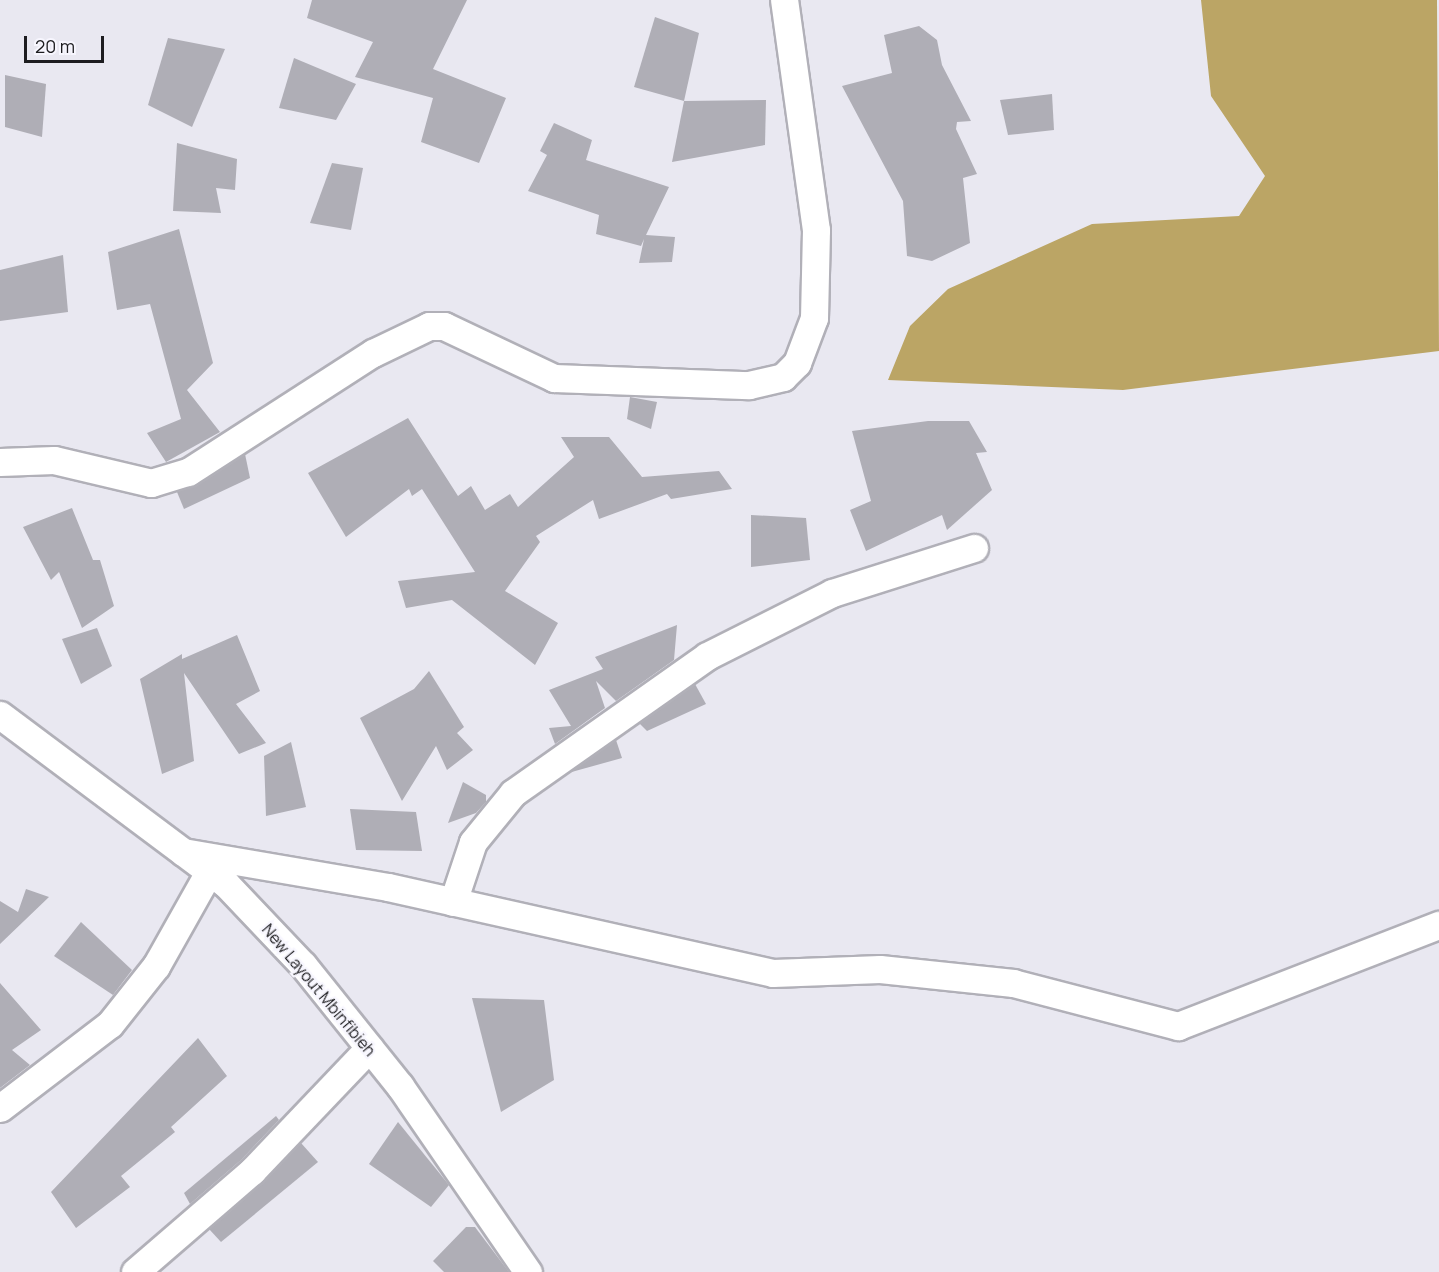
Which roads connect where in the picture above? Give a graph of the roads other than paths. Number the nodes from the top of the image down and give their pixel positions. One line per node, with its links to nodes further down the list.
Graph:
1 (784, 0): 2 (street)
2 (0, 462)
3 (974, 548): 7 (street)
4 (0, 716): 5 (street, New Layout Mbinfibieh)
5 (183, 852): 6 (street, New Layout Mbinfibieh); 7 (street)
6 (209, 872): 9 (street, New Layout Mbinfibieh); 10 (street)
7 (453, 902): 8 (street)
8 (1439, 925)
9 (369, 1048): 11 (street); 12 (street, New Layout Mbinfibieh)
10 (0, 1108)
11 (135, 1272)
12 (528, 1272)

